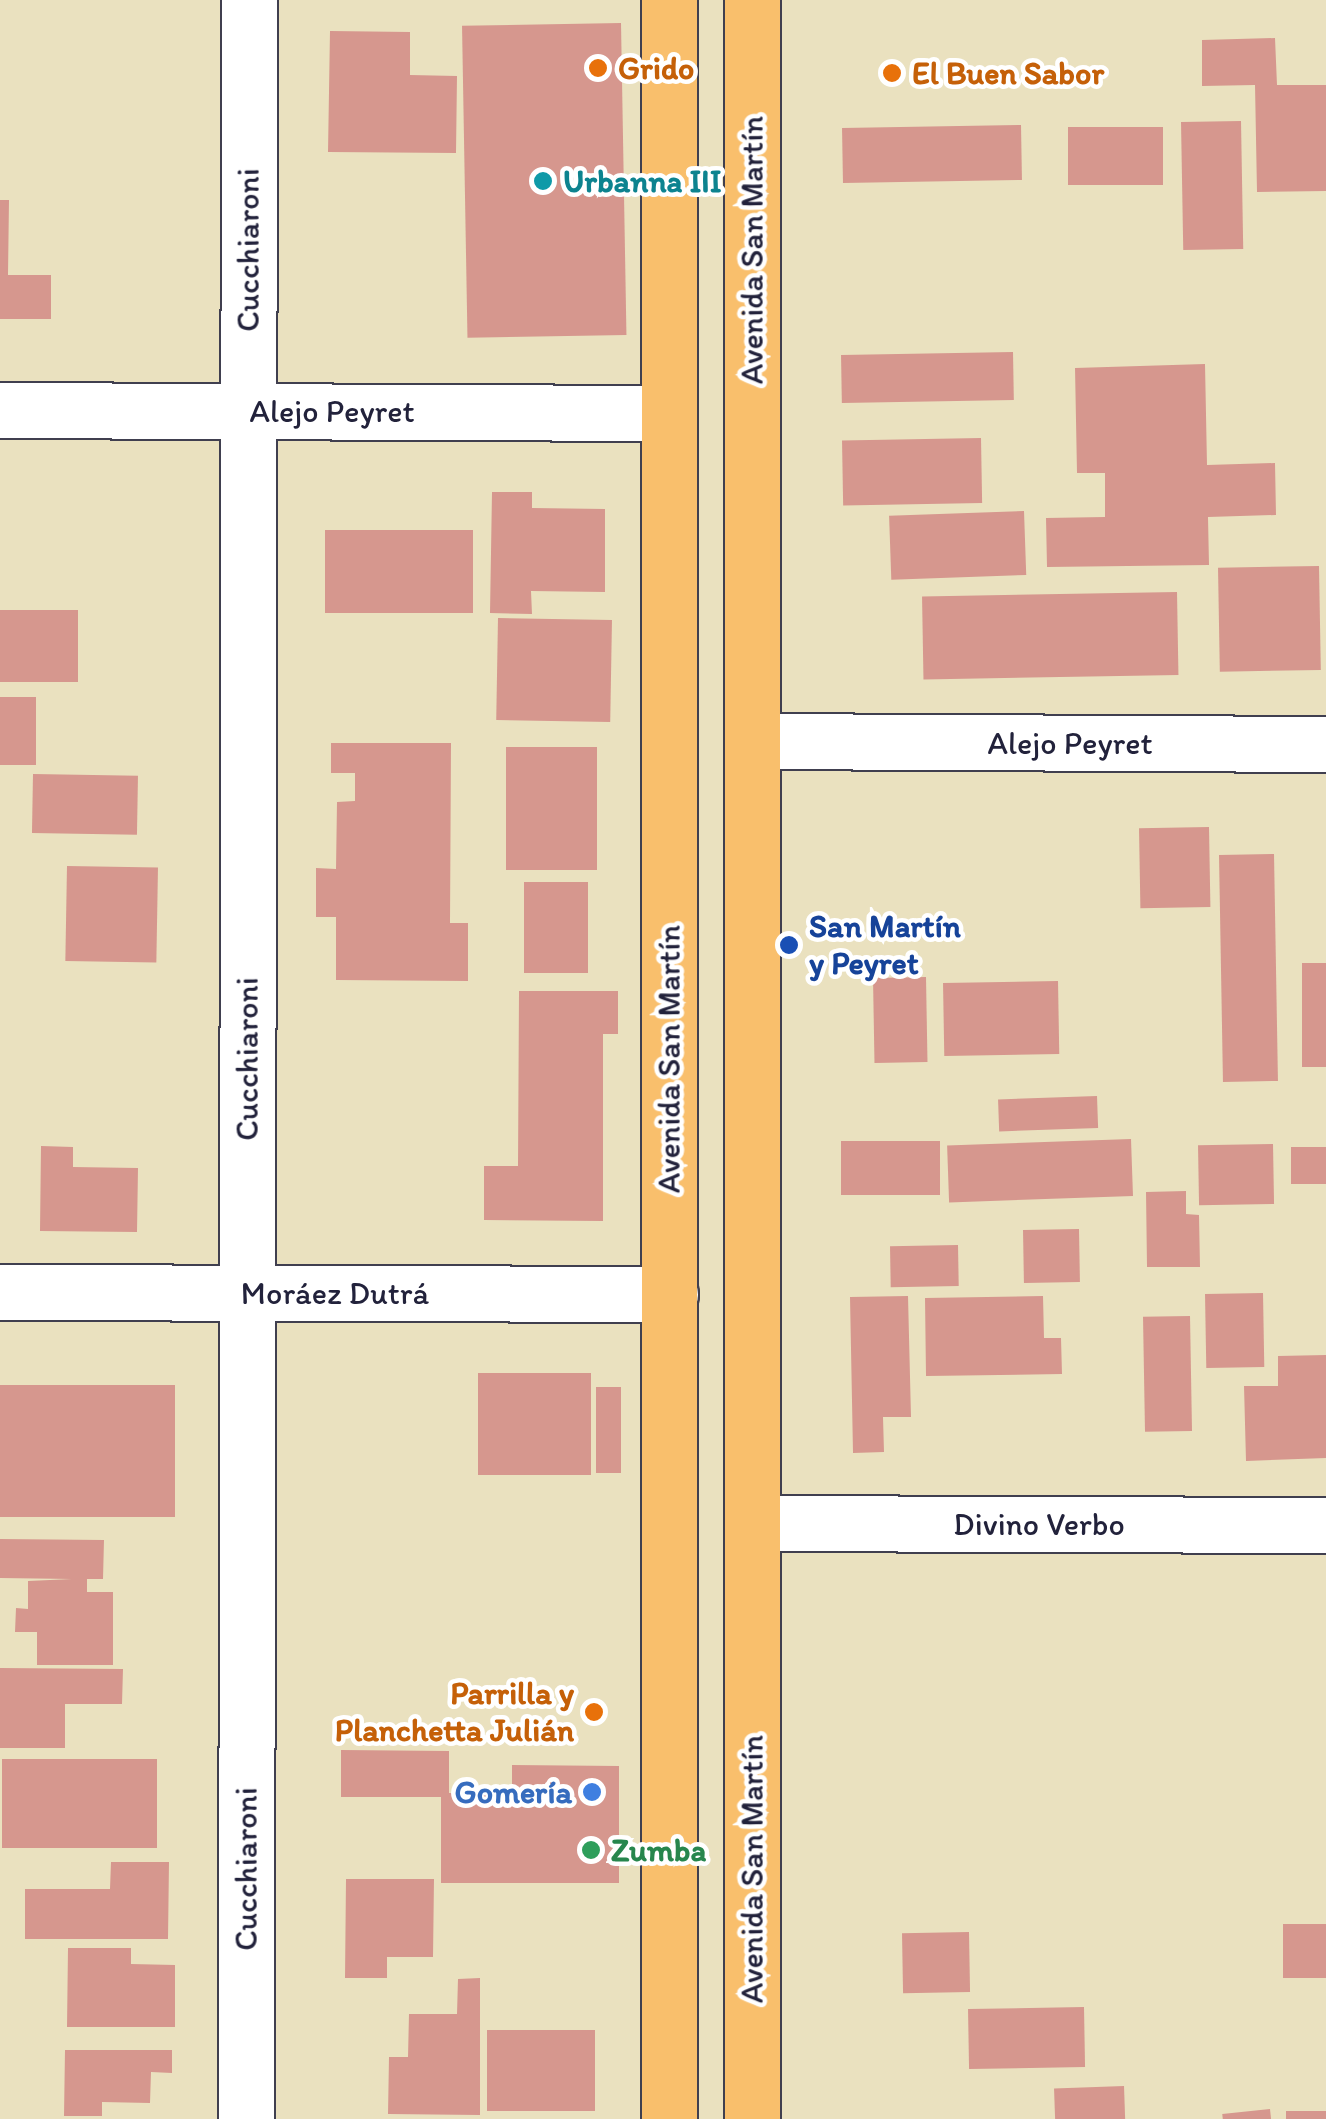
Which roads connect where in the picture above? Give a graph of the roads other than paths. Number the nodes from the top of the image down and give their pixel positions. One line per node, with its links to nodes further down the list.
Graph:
1 (249, 0): 5 (street, Cucchiaroni)
2 (669, 0): 6 (main road, Avenida San Martín)
3 (752, 0): 7 (main road, Avenida San Martín)
4 (0, 410): 5 (street, Alejo Peyret)
5 (248, 410): 6 (street, Alejo Peyret); 10 (street, Cucchiaroni)
6 (665, 413): 11 (main road, Avenida San Martín)
7 (755, 742): 8 (street, Alejo Peyret); 12 (main road, Avenida San Martín)
8 (1326, 744)
9 (0, 1292): 10 (street, Moráez Dutrá)
10 (247, 1293): 11 (street, Moráez Dutrá); 14 (street, Cucchiaroni)
11 (670, 1294): 15 (main road, Avenida San Martín)
12 (752, 1524): 13 (street, Divino Verbo); 16 (main road, Avenida San Martín)
13 (1326, 1525)
14 (246, 2119)
15 (669, 2119)
16 (752, 2119)

